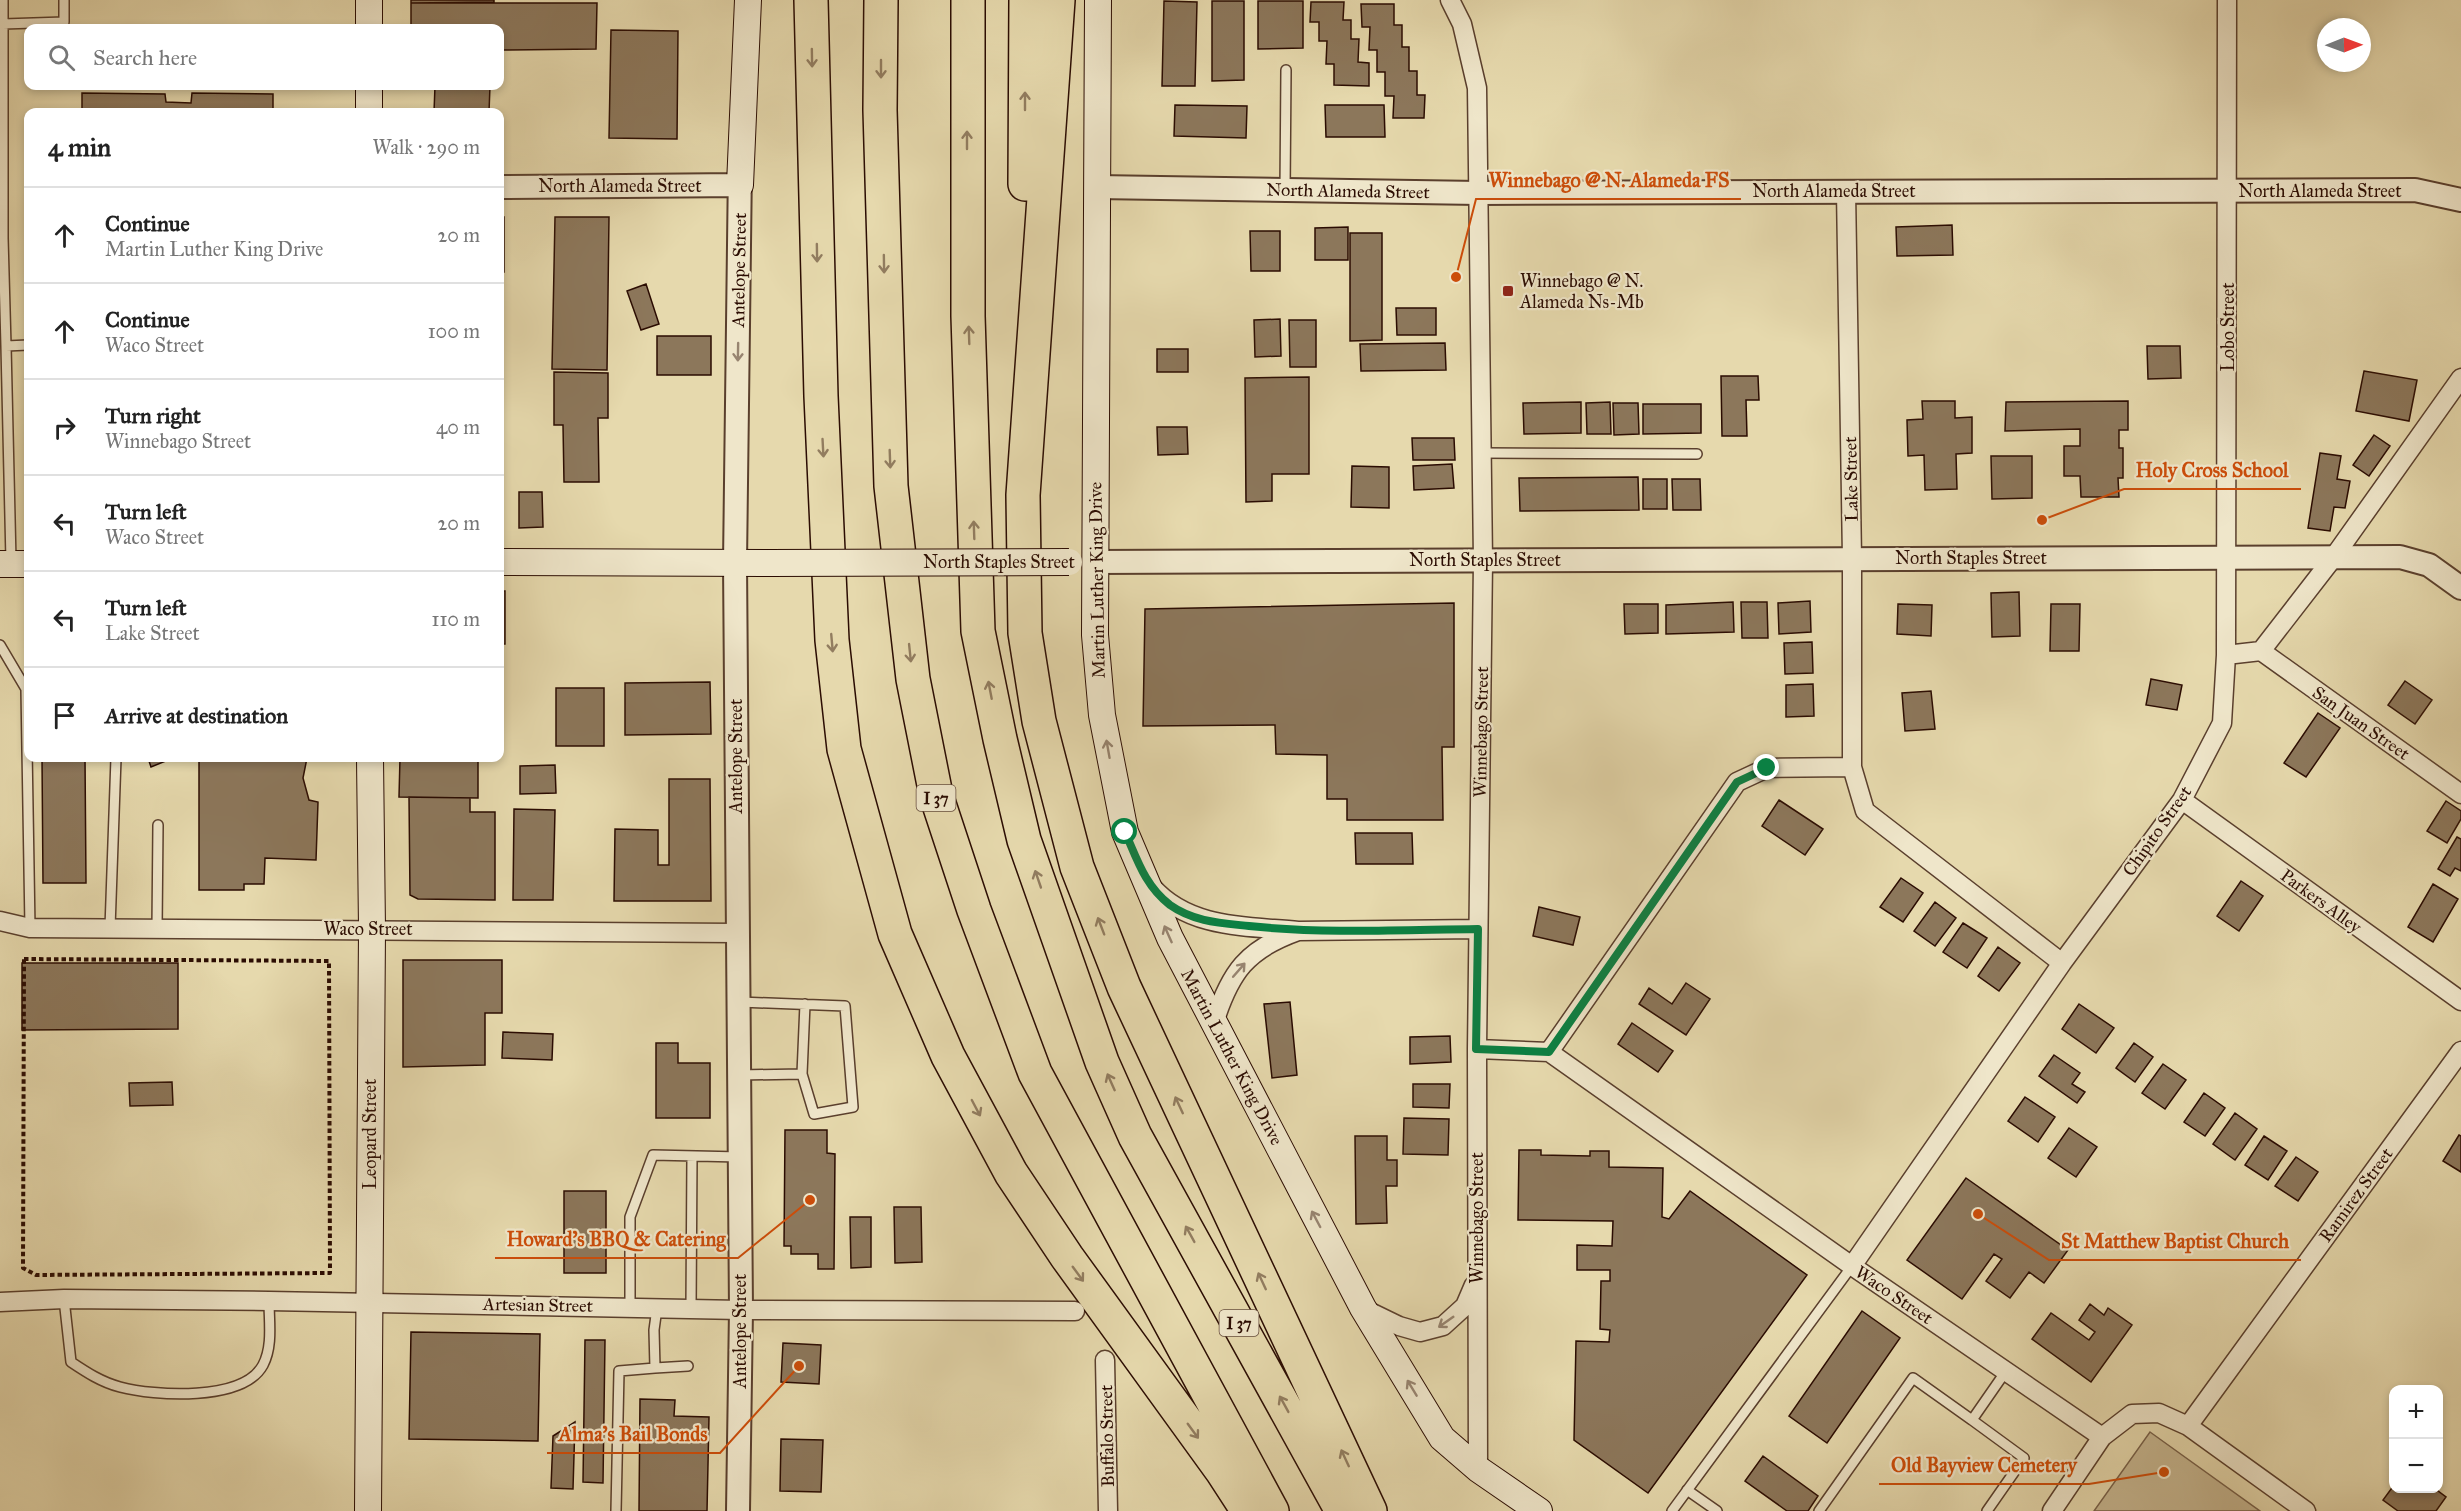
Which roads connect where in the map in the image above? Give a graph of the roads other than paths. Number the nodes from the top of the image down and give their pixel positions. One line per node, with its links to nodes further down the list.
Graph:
1 (3, 0): 14 (lane)
2 (64, 0): 14 (lane)
3 (369, 0): 15 (main road)
4 (738, 0): 21 (street, Antelope Street)
5 (748, 0): 21 (main road)
6 (811, 0): 106 (highway, one-way to 106)
7 (968, 0): 108 (highway, I 37, one-way to 7)
8 (1026, 0): 39 (highway, one-way to 8)
9 (1058, 0): 39 (highway)
10 (1098, 0): 23 (main road, Martin Luther King Drive)
11 (1450, 0): 27 (street, Winnebago Street)
12 (2227, 0): 26 (street, Lobo Street)
13 (881, 4): 107 (highway, I 37, one-way to 107)
14 (3, 24): 16 (lane)
15 (369, 24)
16 (1, 69): 20 (lane)
17 (1286, 70): 24 (lane)
18 (369, 90): 19 (main road)
19 (369, 108)
20 (2, 136): 29 (lane)
21 (740, 185): 22 (street, North Alameda Street); 45 (street, Antelope Street, one-way to 45)
22 (504, 187)
23 (1097, 187): 24 (street, North Alameda Street); 46 (main road, Martin Luther King Drive)
24 (1285, 190): 27 (street, North Alameda Street)
25 (1846, 191): 26 (street, North Alameda Street); 27 (street, North Alameda Street); 40 (street, Lake Street)
26 (2228, 191): 28 (street, North Alameda Street); 42 (street, Lobo Street)
27 (1479, 193): 36 (street, Winnebago Street)
28 (2461, 200)
29 (2, 238): 30 (lane)
30 (3, 299): 32 (lane)
31 (24, 345): 32 (lane)
32 (6, 346): 33 (lane)
33 (3, 363): 35 (lane)
34 (2461, 378): 41 (street)
35 (4, 422): 38 (lane)
36 (1482, 453): 37 (lane); 43 (street, Winnebago Street)
37 (1697, 454)
38 (4, 491): 47 (lane)
39 (1023, 495): 109 (highway, one-way to 39)
40 (1852, 558): 42 (street, North Staples Street); 43 (street, North Staples Street); 56 (street, Lake Street)
41 (2333, 558): 42 (street, North Staples Street); 48 (street, North Staples Street); 50 (street)
42 (2228, 559): 51 (street, Lobo Street)
43 (1483, 561): 46 (street, North Staples Street); 66 (street, Winnebago Street)
44 (504, 562): 45 (main road, North Staples Street)
45 (735, 562): 46 (main road, North Staples Street, bridge); 68 (street, Antelope Street)
46 (1095, 562): 60 (main road, Martin Luther King Drive, one-way to 46)
47 (13, 564)
48 (2461, 588)
49 (0, 645): 52 (lane)
50 (2261, 651): 51 (street); 57 (street, San Juan Street)
51 (2226, 655): 58 (street, Chipito Street)
52 (24, 686)
53 (27, 762): 62 (lane)
54 (117, 762): 63 (lane)
55 (370, 762): 65 (main road, Leopard Street)
56 (1852, 767): 69 (street, Lake Street); 76 (street)
57 (2461, 794)
58 (2182, 800): 69 (street, Chipito Street); 70 (street, Parkers Alley)
59 (158, 825): 64 (lane)
60 (1145, 879): 67 (street); 73 (main road, Martin Luther King Drive, one-way to 60)
61 (0, 921): 62 (street, Waco Street)
62 (30, 928): 63 (street, Waco Street)
63 (110, 928): 64 (street, Waco Street)
64 (157, 928): 65 (street, Waco Street)
65 (372, 929): 68 (street, Waco Street); 86 (main road, Leopard Street)
66 (1478, 929): 67 (street); 74 (street, Winnebago Street)
67 (1298, 932): 73 (street, one-way to 67)
68 (737, 933): 71 (street, Antelope Street)
69 (2062, 963): 81 (street, Chipito Street)
70 (2461, 1001)
71 (738, 1002): 72 (lane); 78 (street, Antelope Street)
72 (805, 1004): 77 (lane); 77 (lane)
73 (1214, 1023): 89 (main road, Martin Luther King Drive, one-way to 73)
74 (1476, 1049): 76 (street); 82 (street, Winnebago Street)
75 (2461, 1051): 98 (street, Ramirez Street)
76 (1549, 1052): 81 (street, Waco Street)
77 (802, 1074): 78 (lane)
78 (739, 1075): 80 (street, Antelope Street)
79 (692, 1156): 80 (lane); 87 (lane); 90 (lane)
80 (740, 1157): 91 (street, Antelope Street)
81 (1851, 1266): 96 (street, Waco Street); 101 (lane)
82 (1478, 1275): 89 (street, one-way to 89); 100 (street, Winnebago Street)
83 (64, 1299): 84 (street, Artesian Street); 84 (lane); 85 (street, Artesian Street)
84 (269, 1301): 86 (street, Artesian Street)
85 (0, 1302)
86 (370, 1302): 87 (street, Artesian Street); 102 (main road, Leopard Street)
87 (630, 1307): 88 (street, Artesian Street)
88 (657, 1308): 90 (street, Artesian Street); 95 (lane)
89 (1363, 1308): 100 (main road, Martin Luther King Drive, one-way to 89)
90 (691, 1309): 91 (street, Artesian Street)
91 (741, 1310): 92 (street, Artesian Street); 104 (street, Antelope Street)
92 (1075, 1311)
93 (1106, 1360): 105 (street, Buffalo Street)
94 (688, 1366): 95 (lane)
95 (655, 1368): 103 (lane)
96 (2006, 1371): 97 (lane); 99 (street, Waco Street)
97 (1972, 1420): 113 (lane); 114 (lane)
98 (2188, 1426): 99 (street); 116 (street)
99 (2102, 1437): 115 (street)
100 (1478, 1469): 110 (main road, Martin Luther King Drive)
101 (1688, 1490): 111 (lane); 112 (lane)
102 (368, 1511)
103 (616, 1511)
104 (738, 1511)
105 (1108, 1511)
106 (1248, 1511)
107 (1272, 1511)
108 (1342, 1511)
109 (1370, 1511)
110 (1539, 1511)
111 (1672, 1511)
112 (1717, 1511)
113 (1819, 1511)
114 (1987, 1511)
115 (2052, 1511)
116 (2306, 1511)

